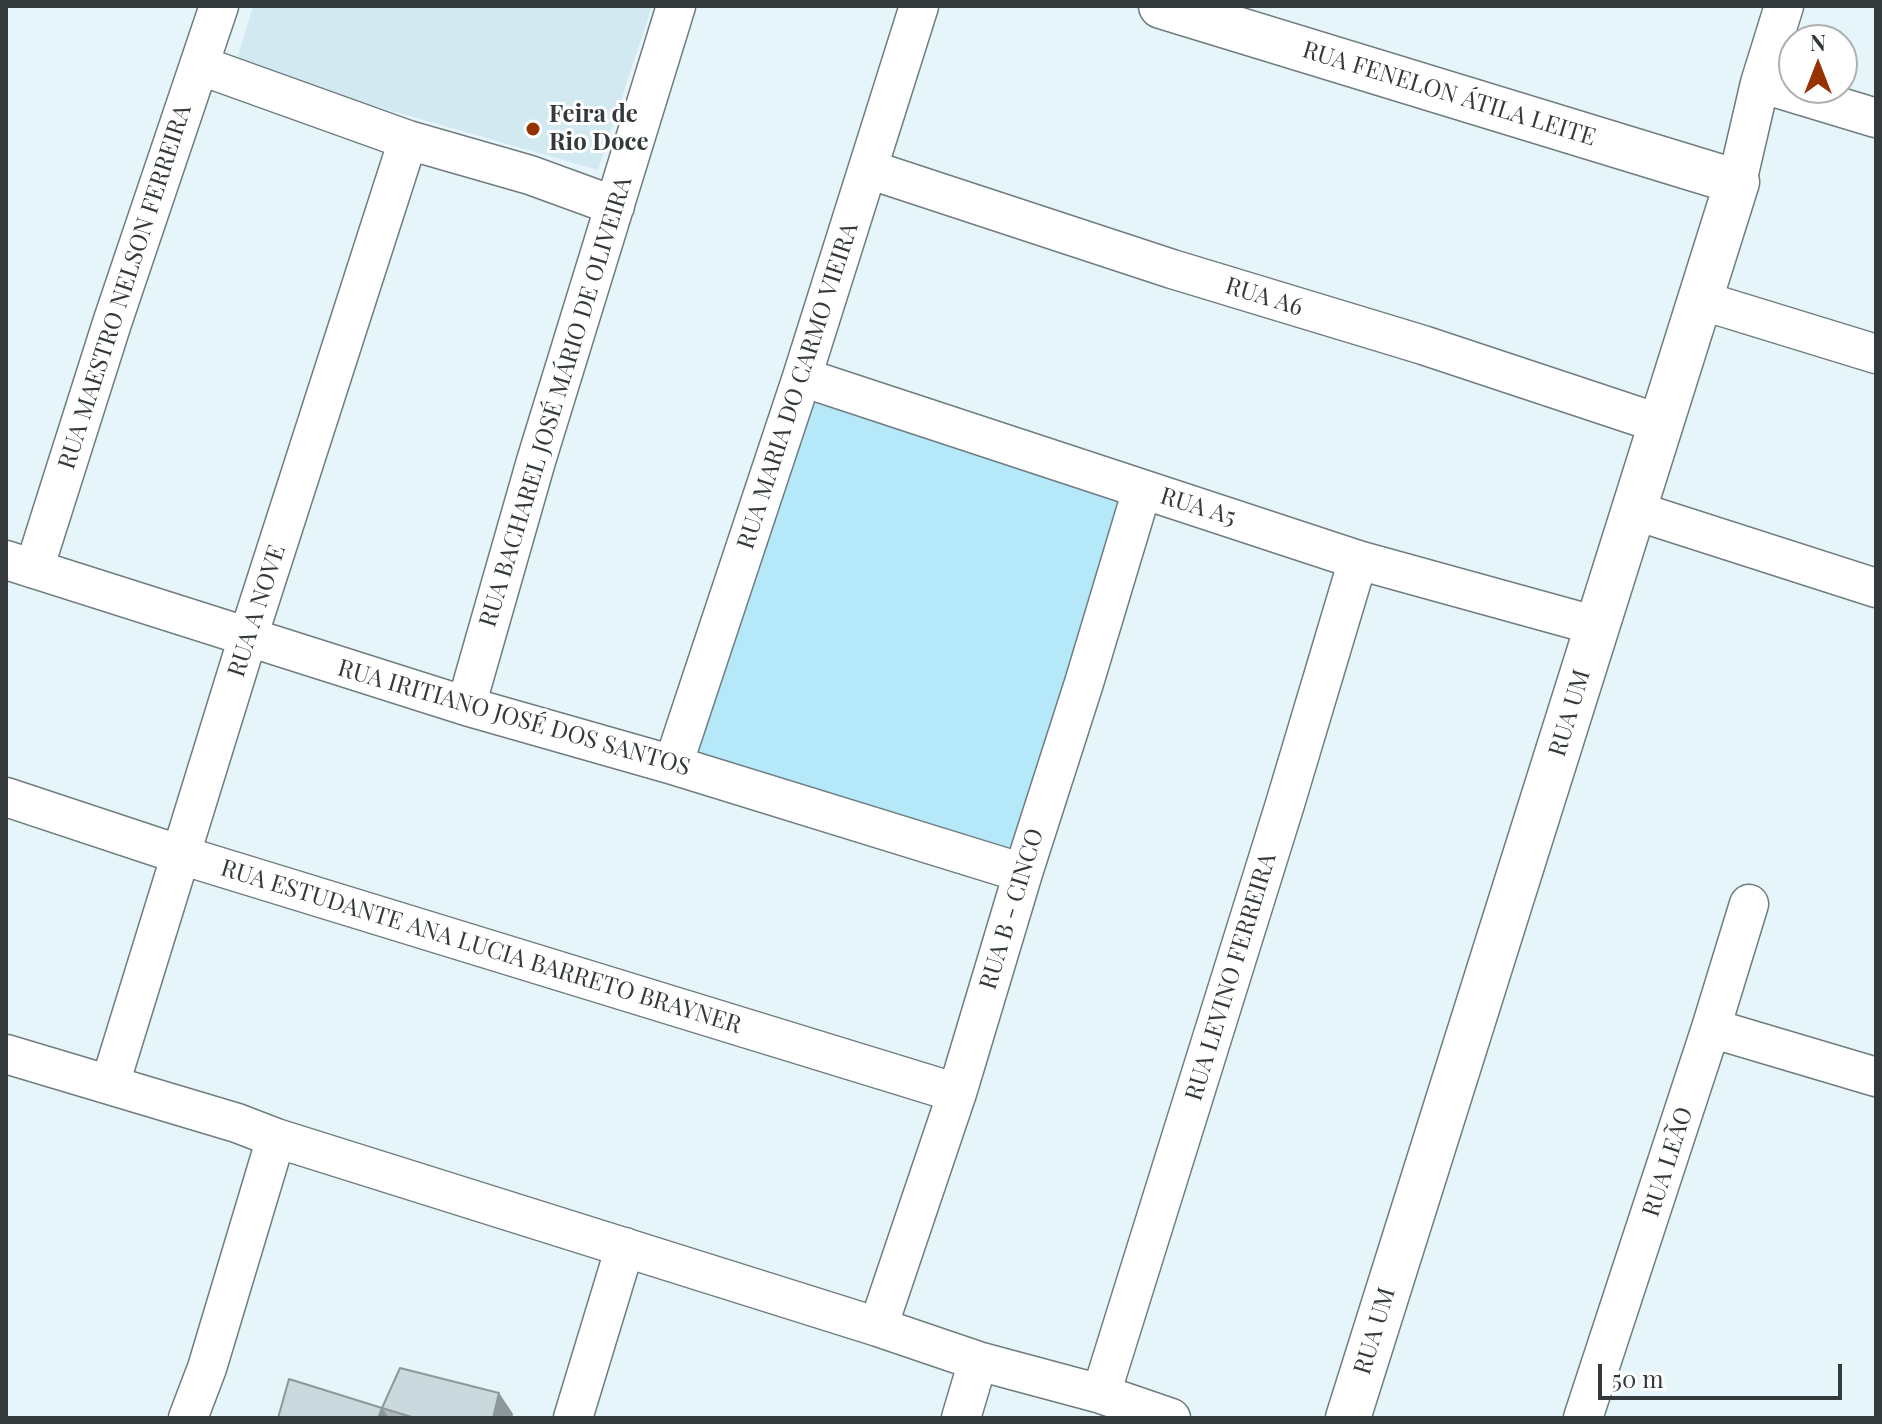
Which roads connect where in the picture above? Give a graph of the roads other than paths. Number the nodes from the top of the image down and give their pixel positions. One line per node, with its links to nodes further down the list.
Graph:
1 (219, 6): 6 (street, RUA MAESTRO NELSON FERREIRA)
2 (676, 6): 12 (street, RUA BACHAREL JOSÉ MÁRIO DE OLIVEIRA)
3 (919, 6): 10 (street, RUA MARIA DO CARMO VIEIRA)
4 (1161, 6): 11 (street, RUA FENELON ÁTILA LEITE)
5 (1784, 6): 7 (street, RUA UM)
6 (199, 65): 9 (street); 20 (street, RUA MAESTRO NELSON FERREIRA)
7 (1760, 83): 8 (street); 11 (street, RUA UM)
8 (1876, 118)
9 (408, 140): 12 (street); 23 (street, RUA A NOVE)
10 (868, 169): 15 (street, RUA MARIA DO CARMO VIEIRA); 16 (street, RUA A6)
11 (1737, 182): 13 (street, RUA UM)
12 (615, 206): 24 (street, RUA BACHAREL JOSÉ MÁRIO DE OLIVEIRA)
13 (1700, 300): 14 (street); 16 (street, RUA UM)
14 (1876, 354)
15 (802, 377): 17 (street, RUA A5); 25 (street, RUA MARIA DO CARMO VIEIRA)
16 (1661, 424): 18 (street, RUA UM)
17 (1142, 490): 19 (street, RUA A5); 28 (street, RUA B - CINCO)
18 (1633, 510): 21 (street); 22 (street, RUA UM)
19 (1358, 560): 22 (street, RUA A5); 39 (street, RUA LEVINO FERREIRA)
20 (20, 564): 23 (street, RUA IRITIANO JOSÉ DOS SANTOS)
21 (1876, 588)
22 (1597, 626): 44 (street, RUA UM)
23 (248, 637): 24 (street, RUA IRITIANO JOSÉ DOS SANTOS); 27 (street, RUA A NOVE)
24 (466, 706): 25 (street, RUA IRITIANO JOSÉ DOS SANTOS)
25 (673, 765): 28 (street, RUA IRITIANO JOSÉ DOS SANTOS)
26 (6, 797): 27 (street, RUA ESTUDANTE ANA LUCIA BARRETO BRAYNER)
27 (181, 855): 33 (street, RUA A NOVE); 34 (street, RUA ESTUDANTE ANA LUCIA BARRETO BRAYNER)
28 (1023, 873): 34 (street, RUA B - CINCO)
29 (1749, 904): 30 (street, RUA LEÃO)
30 (1711, 1028): 32 (street); 45 (street, RUA LEÃO)
31 (6, 1054): 33 (street)
32 (1876, 1077)
33 (110, 1084): 35 (street)
34 (957, 1093): 37 (street, RUA B - CINCO)
35 (276, 1138): 36 (street); 40 (street)
36 (625, 1247): 37 (street); 41 (street)
37 (878, 1327): 38 (street)
38 (978, 1361): 39 (street); 42 (street)
39 (1101, 1394): 43 (street)
40 (188, 1418)
41 (573, 1418)
42 (961, 1418)
43 (1171, 1418)
44 (1348, 1418)
45 (1583, 1418)

